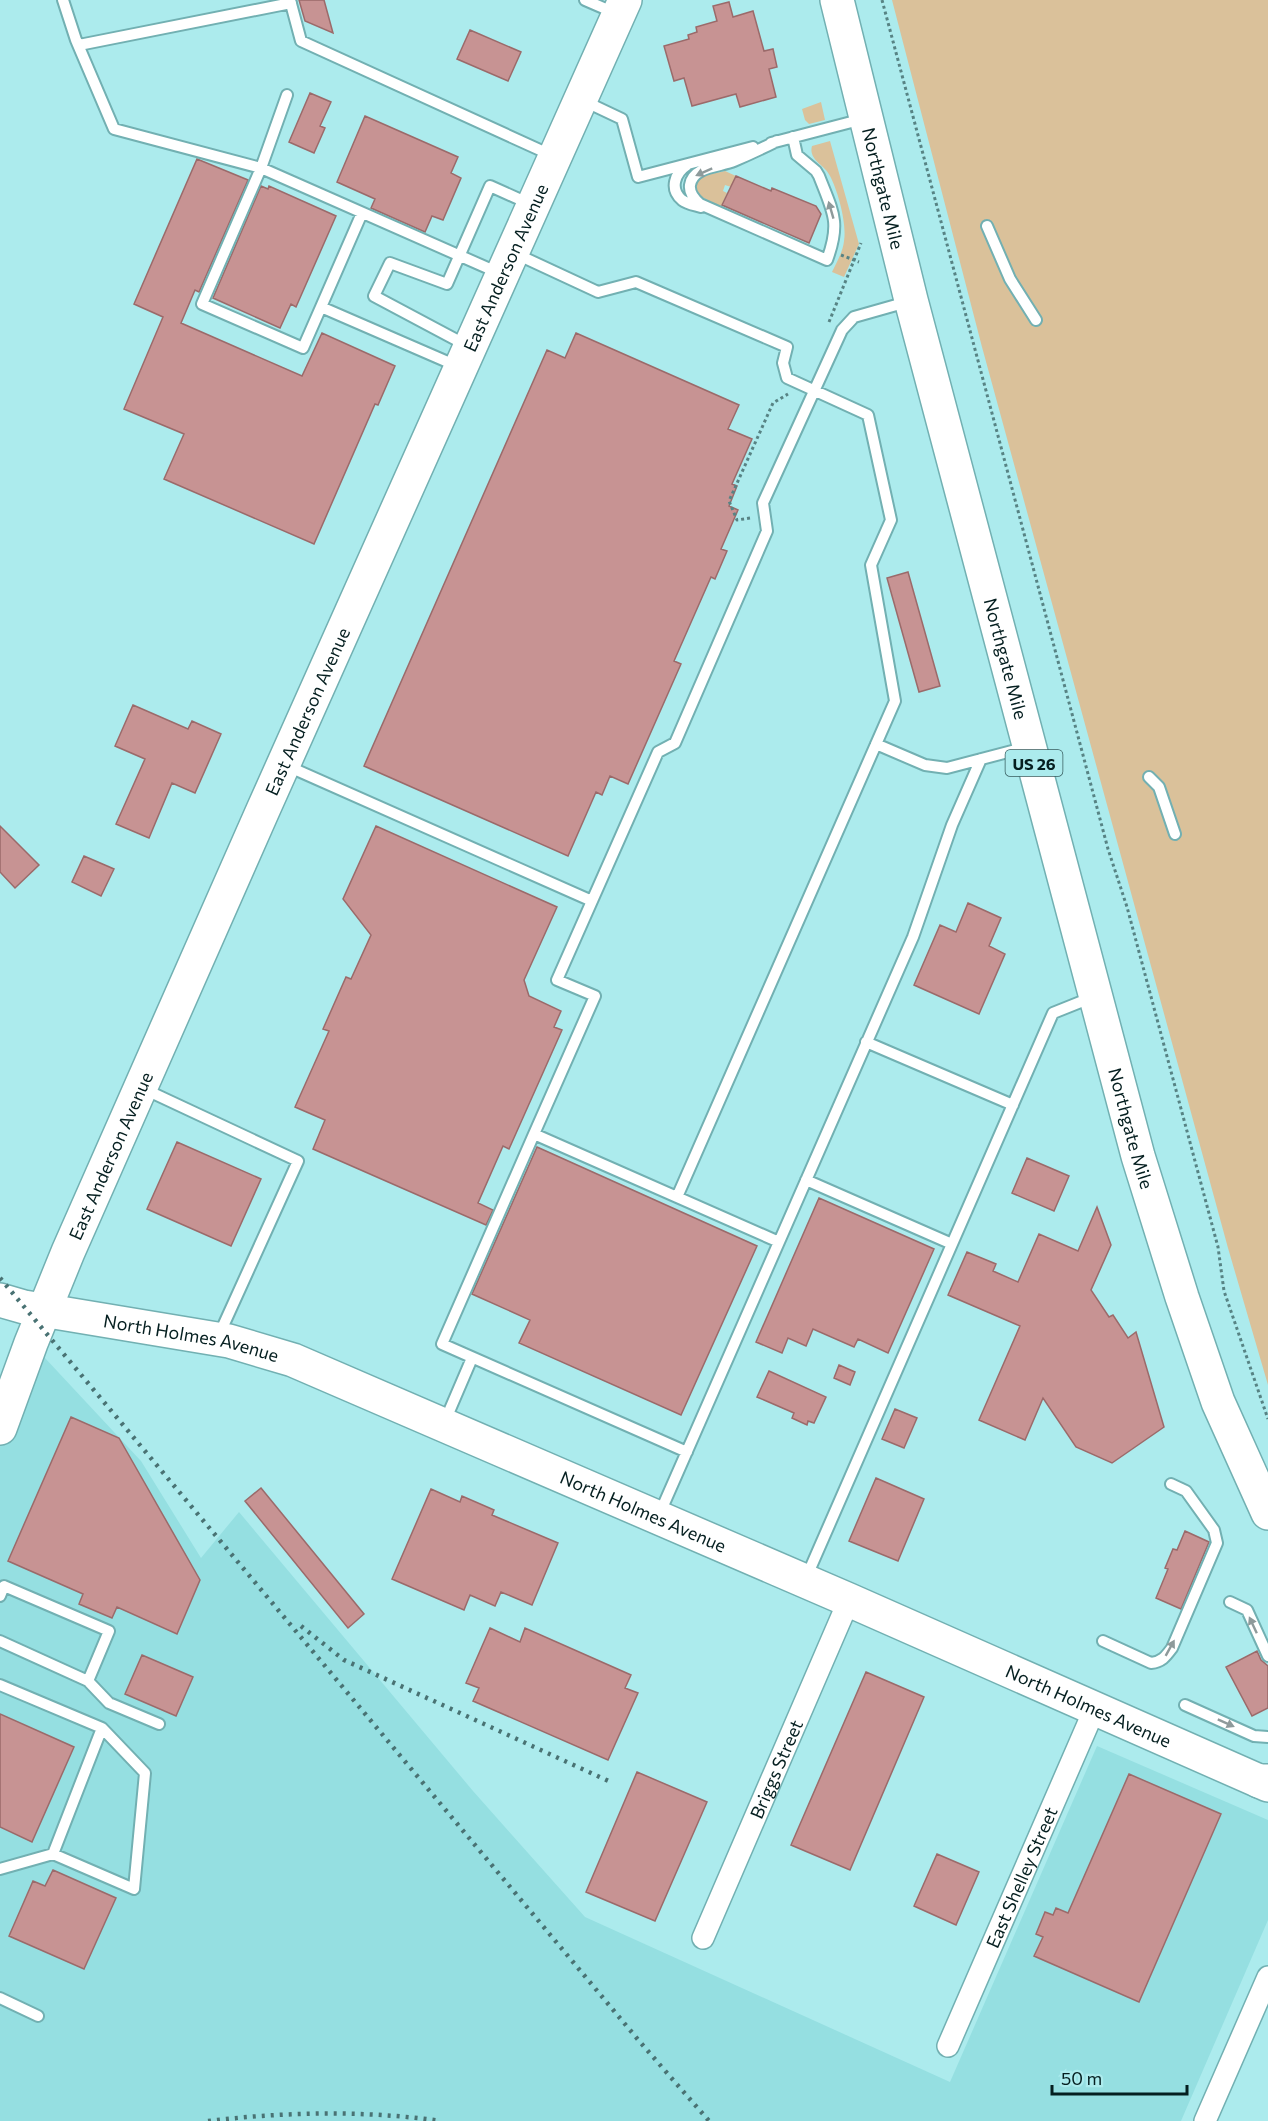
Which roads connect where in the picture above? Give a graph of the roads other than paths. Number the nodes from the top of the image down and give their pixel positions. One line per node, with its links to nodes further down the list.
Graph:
1 (63, 0): 6 (lane)
2 (585, 0): 5 (lane)
3 (837, 0): 9 (main road, Northgate Mile / US 26)
4 (291, 2): 6 (lane); 12 (lane)
5 (622, 7): 8 (main road, East Anderson Avenue)
6 (78, 45): 14 (lane)
7 (287, 95): 14 (lane)
8 (580, 99): 12 (main road, East Anderson Avenue); 13 (lane)
9 (866, 118): 10 (lane); 21 (main road, Northgate Mile / US 26)
10 (793, 137): 11 (lane); 16 (lane, one-way to 10)
11 (777, 141): 13 (lane); 16 (lane, one-way to 16)
12 (554, 157): 15 (main road, East Anderson Avenue)
13 (693, 162): 16 (lane)
14 (261, 168): 17 (lane); 22 (lane)
15 (532, 205): 19 (lane); 20 (main road, East Anderson Avenue)
16 (719, 212)
17 (362, 213): 19 (lane); 22 (lane)
18 (987, 226): 23 (lane)
19 (459, 256): 20 (lane); 24 (lane)
20 (507, 263): 24 (main road, East Anderson Avenue); 25 (lane)
21 (911, 300): 25 (lane); 27 (main road, Northgate Mile / US 26)
22 (321, 307): 24 (lane)
23 (1036, 320)
24 (465, 357): 29 (main road, East Anderson Avenue)
25 (813, 390): 26 (lane); 32 (lane)
26 (876, 744): 28 (lane); 39 (lane)
27 (1029, 746): 28 (lane); 33 (main road, Northgate Mile / US 26)
28 (981, 759): 34 (lane)
29 (284, 764): 32 (lane); 35 (main road, East Anderson Avenue)
30 (1149, 777): 31 (lane)
31 (1174, 834)
32 (592, 901): 37 (lane)
33 (1095, 997): 36 (lane); 50 (main road, Northgate Mile / US 26)
34 (866, 1042): 36 (lane); 38 (lane)
35 (140, 1087): 43 (main road, East Anderson Avenue); 44 (lane)
36 (1013, 1105): 41 (lane)
37 (534, 1134): 39 (lane); 45 (lane)
38 (806, 1180): 40 (lane); 41 (lane)
39 (677, 1197): 40 (lane)
40 (779, 1242): 48 (lane)
41 (952, 1244): 52 (lane)
42 (0, 1300): 43 (main road, North Holmes Avenue)
43 (44, 1310): 44 (main road, North Holmes Avenue); 47 (main road, East Anderson Avenue)
44 (218, 1338): 46 (main road, North Holmes Avenue)
45 (472, 1358): 46 (lane); 48 (lane)
46 (443, 1425): 51 (main road, North Holmes Avenue)
47 (0, 1428)
48 (687, 1452): 51 (lane)
49 (1171, 1484): 57 (lane, one-way to 49)
50 (1268, 1514)
51 (658, 1518): 52 (main road, North Holmes Avenue)
52 (805, 1581): 54 (main road, North Holmes Avenue)
53 (0, 1596): 59 (lane)
54 (849, 1600): 62 (main road, North Holmes Avenue); 69 (street, Briggs Street)
55 (1230, 1602): 58 (lane, one-way to 55)
56 (0, 1641): 59 (lane)
57 (1103, 1641)
58 (1268, 1656)
59 (88, 1681): 63 (lane)
60 (0, 1685): 64 (lane)
61 (1185, 1705): 65 (lane, one-way to 65)
62 (1095, 1708): 66 (main road, North Holmes Avenue); 73 (street, East Shelley Street)
63 (159, 1724)
64 (102, 1728): 67 (lane); 67 (lane)
65 (1268, 1737)
66 (1265, 1782)
67 (53, 1854): 68 (lane)
68 (0, 1869)
69 (703, 1938)
70 (1268, 1977): 74 (street)
71 (0, 1998): 72 (lane)
72 (38, 2016)
73 (948, 2046)
74 (1206, 2121)

